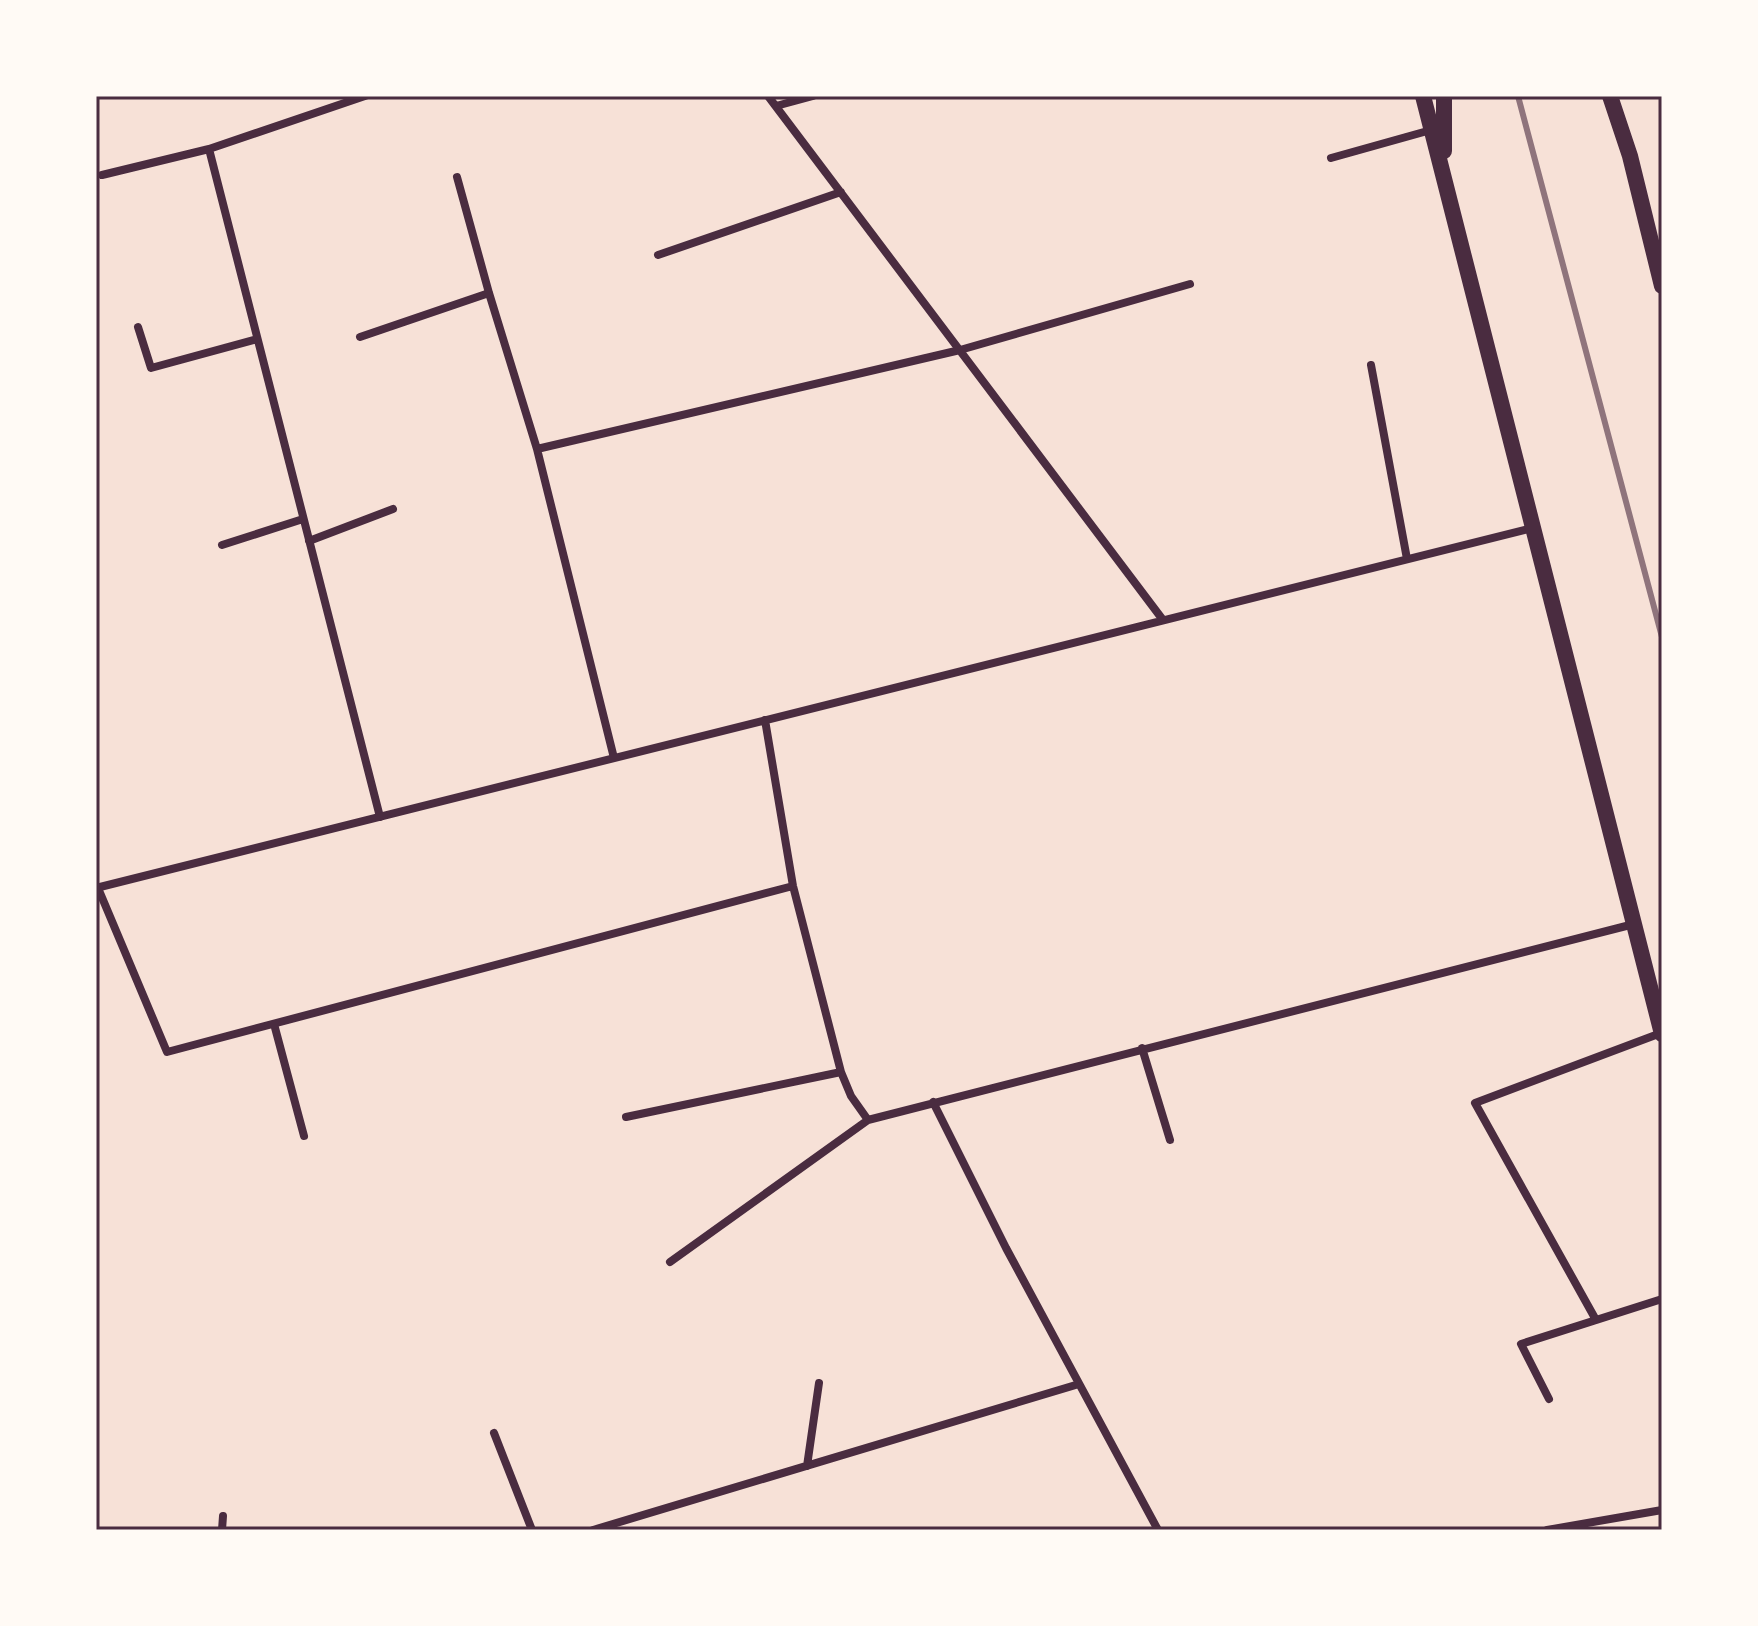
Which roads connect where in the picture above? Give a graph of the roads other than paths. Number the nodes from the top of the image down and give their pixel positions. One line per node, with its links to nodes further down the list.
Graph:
1 (365, 96): 10 (street)
2 (768, 96): 8 (street)
3 (783, 96): 8 (street)
4 (813, 96): 8 (street)
5 (1423, 96): 9 (main road)
6 (1444, 96): 14 (main road)
7 (1610, 96): 18 (main road)
8 (776, 106): 15 (street)
9 (1432, 130): 11 (street); 14 (main road)
10 (209, 149): 12 (street); 22 (street)
11 (1331, 158)
12 (102, 175)
13 (457, 177): 19 (street)
14 (1444, 177): 28 (main road)
15 (841, 192): 16 (street); 23 (street)
16 (658, 255)
17 (1190, 284): 23 (street)
18 (1662, 286)
19 (489, 293): 21 (street); 25 (street)
20 (138, 327): 22 (street)
21 (360, 337)
22 (257, 339): 27 (street)
23 (960, 350): 25 (street); 32 (street)
24 (1371, 365): 31 (street)
25 (537, 449): 34 (street)
26 (393, 509): 29 (street)
27 (303, 519): 29 (street); 30 (street)
28 (1533, 528): 31 (street); 38 (main road)
29 (309, 541): 35 (street)
30 (222, 545)
31 (1407, 559): 32 (street)
32 (1163, 620): 33 (street)
33 (765, 720): 34 (street); 36 (street)
34 (614, 758): 35 (street)
35 (380, 817): 37 (street)
36 (793, 886): 39 (street); 42 (street)
37 (97, 888): 39 (street)
38 (1634, 924): 40 (main road); 41 (street)
39 (274, 1024): 46 (street)
40 (1662, 1033): 50 (street)
41 (1142, 1048): 43 (street); 47 (street)
42 (841, 1072): 44 (street); 45 (street)
43 (933, 1102): 45 (street); 52 (street)
44 (626, 1117)
45 (868, 1120): 48 (street)
46 (304, 1136)
47 (1170, 1140)
48 (670, 1262)
49 (1662, 1299): 50 (street)
50 (1596, 1320): 53 (street)
51 (819, 1383): 55 (street)
52 (1079, 1384): 55 (street); 61 (street)
53 (1549, 1399)
54 (494, 1433): 59 (street)
55 (807, 1466): 60 (street)
56 (1662, 1510): 62 (street)
57 (223, 1516): 58 (street)
58 (222, 1530)
59 (532, 1530)
60 (593, 1530)
61 (1158, 1530)
62 (1547, 1530)

